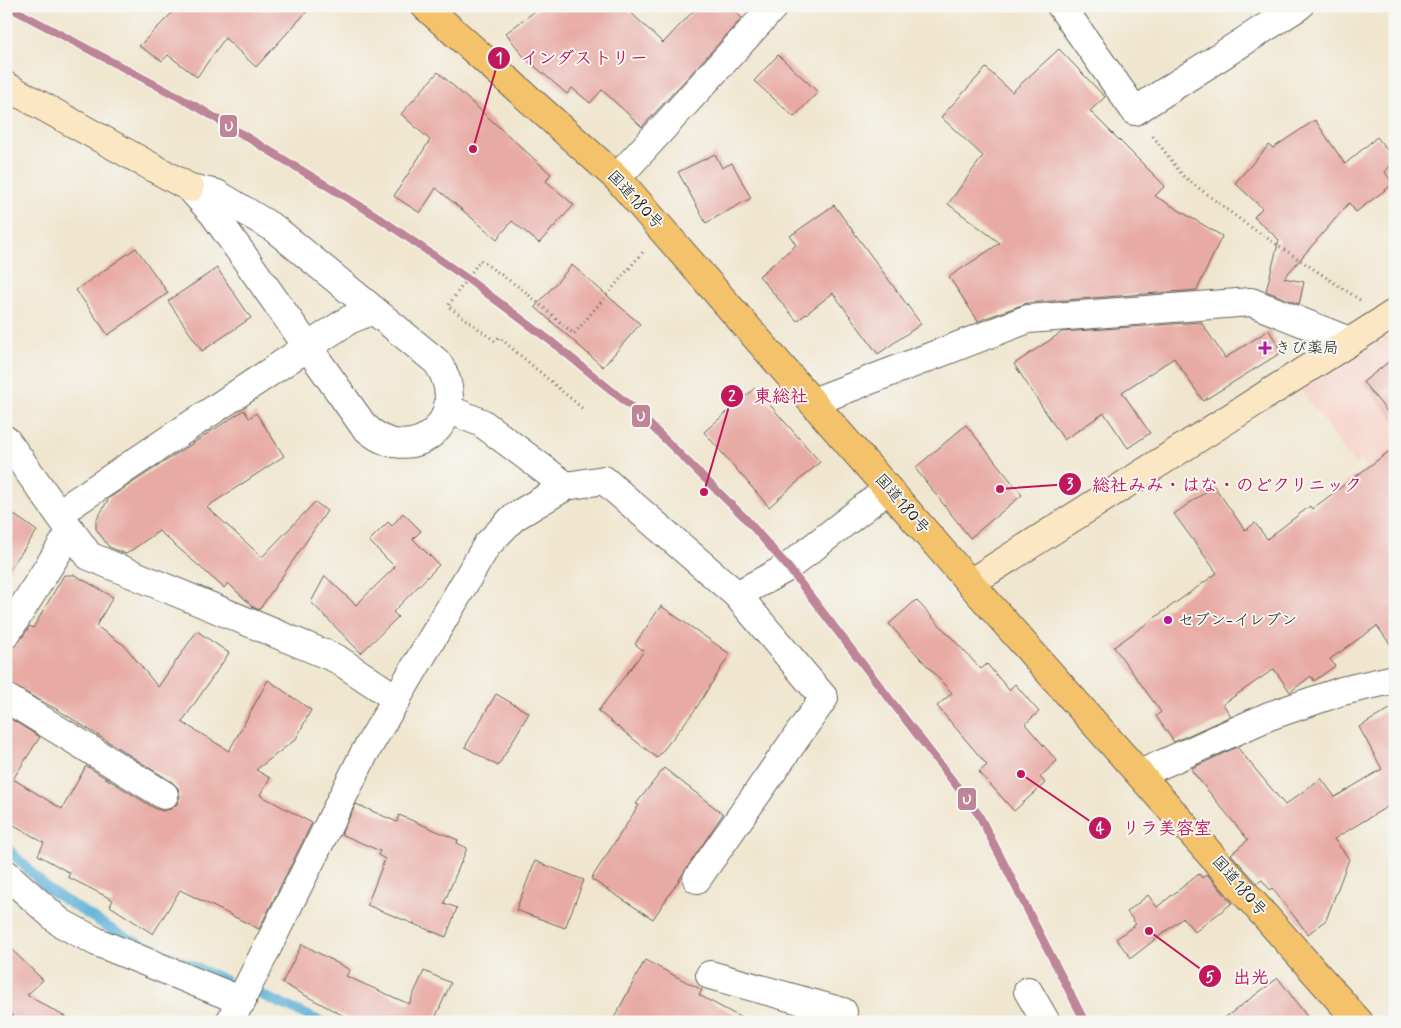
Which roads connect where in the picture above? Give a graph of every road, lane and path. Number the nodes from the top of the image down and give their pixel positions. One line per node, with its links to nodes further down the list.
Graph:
1 (425, 6): 7 (highway, 国道180号)
2 (774, 6): 7 (street)
3 (1061, 6): 6 (street)
4 (1299, 6): 6 (street)
5 (6, 86): 8 (street)
6 (1135, 111): 11 (path)
7 (617, 178): 9 (highway, 国道180号)
8 (190, 188): 10 (street); 13 (street)
9 (662, 230): 14 (highway, 国道180号); 15 (path)
10 (373, 310): 13 (street); 16 (street)
11 (1389, 316): 12 (street)
12 (1349, 341): 14 (street); 21 (street)
13 (309, 346): 16 (street); 20 (street)
14 (813, 402): 19 (highway, 国道180号)
15 (582, 408)
16 (448, 409): 18 (street)
17 (6, 440): 20 (street)
18 (566, 486): 22 (street); 26 (street)
19 (888, 489): 21 (highway, 国道180号); 22 (street)
20 (65, 522): 23 (street); 26 (street)
21 (970, 582): 27 (highway, 国道180号)
22 (737, 595): 30 (street)
23 (6, 634)
24 (1395, 679): 27 (street)
25 (6, 698): 28 (street)
26 (397, 699): 33 (street)
27 (1140, 774): 36 (highway, 国道180号)
28 (164, 795)
29 (6, 874): 33 (street)
30 (697, 880)
31 (710, 975): 34 (street)
32 (1028, 991): 35 (street)
33 (242, 1000)
34 (839, 1022)
35 (1046, 1022)
36 (1359, 1022)

